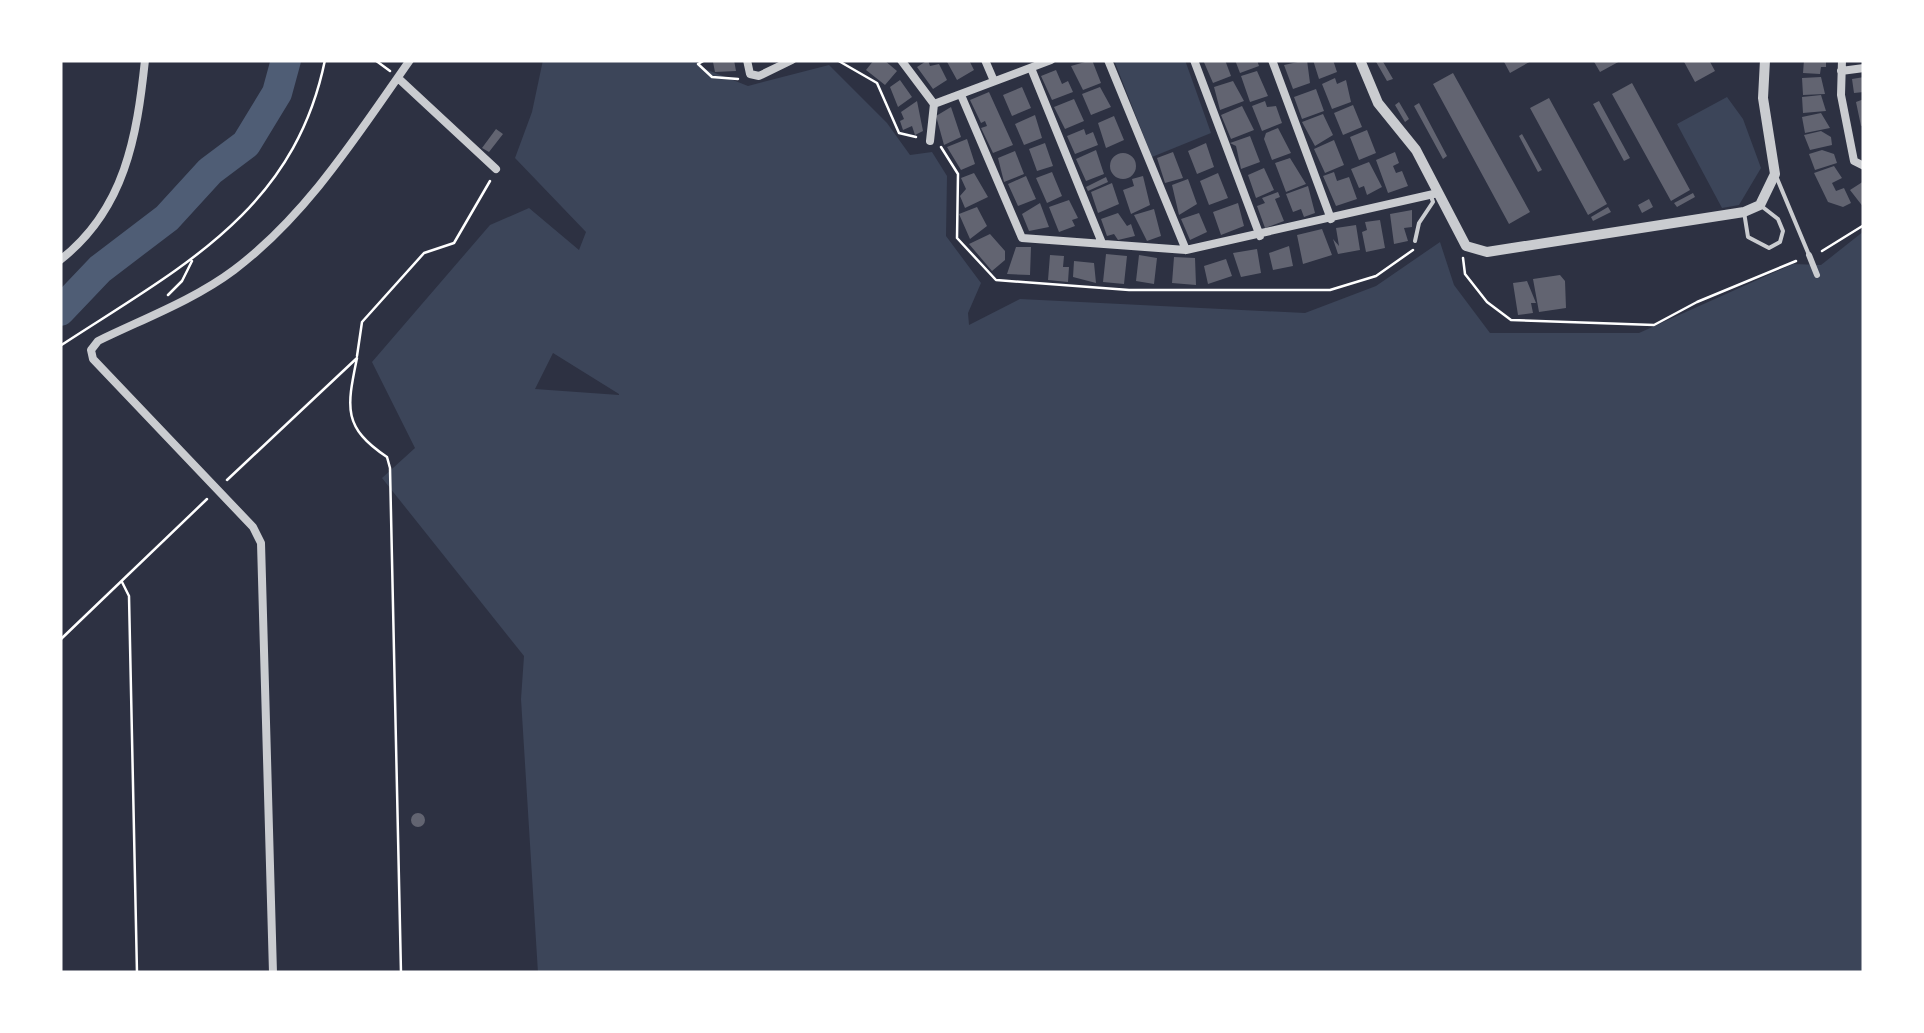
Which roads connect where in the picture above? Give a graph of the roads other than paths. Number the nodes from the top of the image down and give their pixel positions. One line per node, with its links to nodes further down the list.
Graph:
1 (145, 60): 34 (street)
2 (410, 60): 17 (street)
3 (747, 60): 4 (street)
4 (792, 60)
5 (901, 60): 20 (street)
6 (985, 60): 18 (street)
7 (1051, 60): 14 (street)
8 (1108, 60): 32 (street)
9 (1194, 60): 29 (street)
10 (1272, 60): 28 (street)
11 (1360, 60): 25 (street)
12 (1765, 60): 24 (street)
13 (1842, 60): 16 (street)
14 (1031, 68): 18 (street); 31 (street)
15 (1864, 68): 16 (street)
16 (1841, 71): 22 (street)
17 (398, 78): 23 (street); 36 (street)
18 (994, 81): 19 (street)
19 (960, 94): 20 (street); 31 (street)
20 (934, 104): 21 (street)
21 (930, 141)
22 (1864, 166)
23 (496, 169)
24 (1776, 174): 26 (street); 33 (lane)
25 (1434, 195): 27 (street); 28 (street); 30 (lane)
26 (1760, 205): 27 (street); 27 (lane)
27 (1744, 212)
28 (1332, 218): 29 (street)
29 (1260, 236): 32 (street)
30 (1415, 242)
31 (1102, 243): 32 (street)
32 (1186, 250)
33 (1809, 255): 35 (street)
34 (60, 260)
35 (1817, 275)
36 (274, 973)

